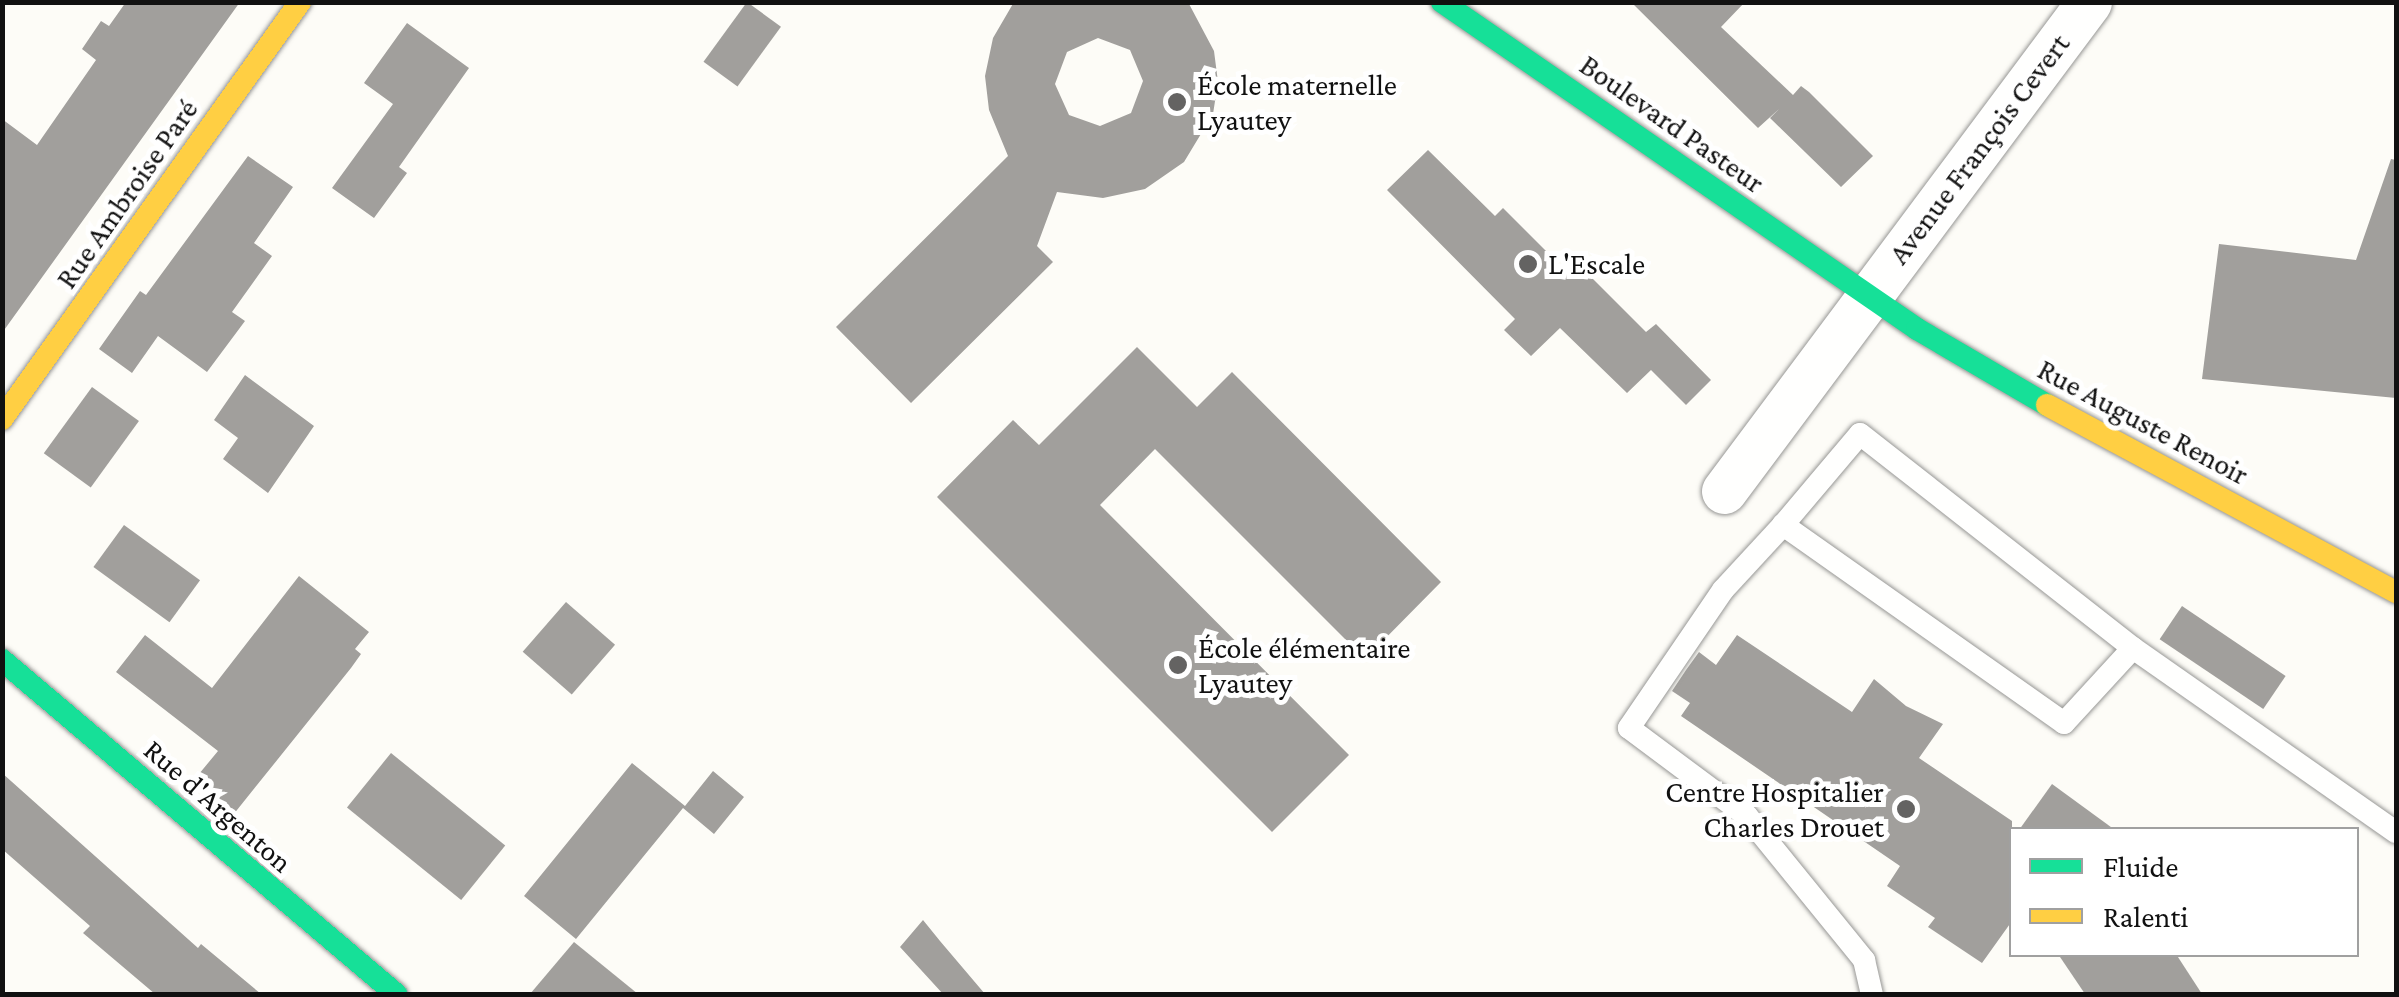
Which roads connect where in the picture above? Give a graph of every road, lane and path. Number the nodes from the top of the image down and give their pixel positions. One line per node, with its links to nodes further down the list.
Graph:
1 (300, 2): 5 (street, Rue Ambroise Paré)
2 (1442, 2): 4 (street, Boulevard Pasteur)
3 (2089, 2): 4 (street, Avenue François Cevert)
4 (1868, 295): 6 (street, Avenue François Cevert); 8 (street, Rue Auguste Renoir)
5 (2, 420)
6 (1724, 491)
7 (1783, 525): 9 (lane); 9 (lane); 13 (lane)
8 (2396, 592)
9 (2132, 648): 11 (lane)
10 (2, 660): 12 (street, Rue d'Argenton)
11 (2396, 832)
12 (396, 994)
13 (1872, 994)

